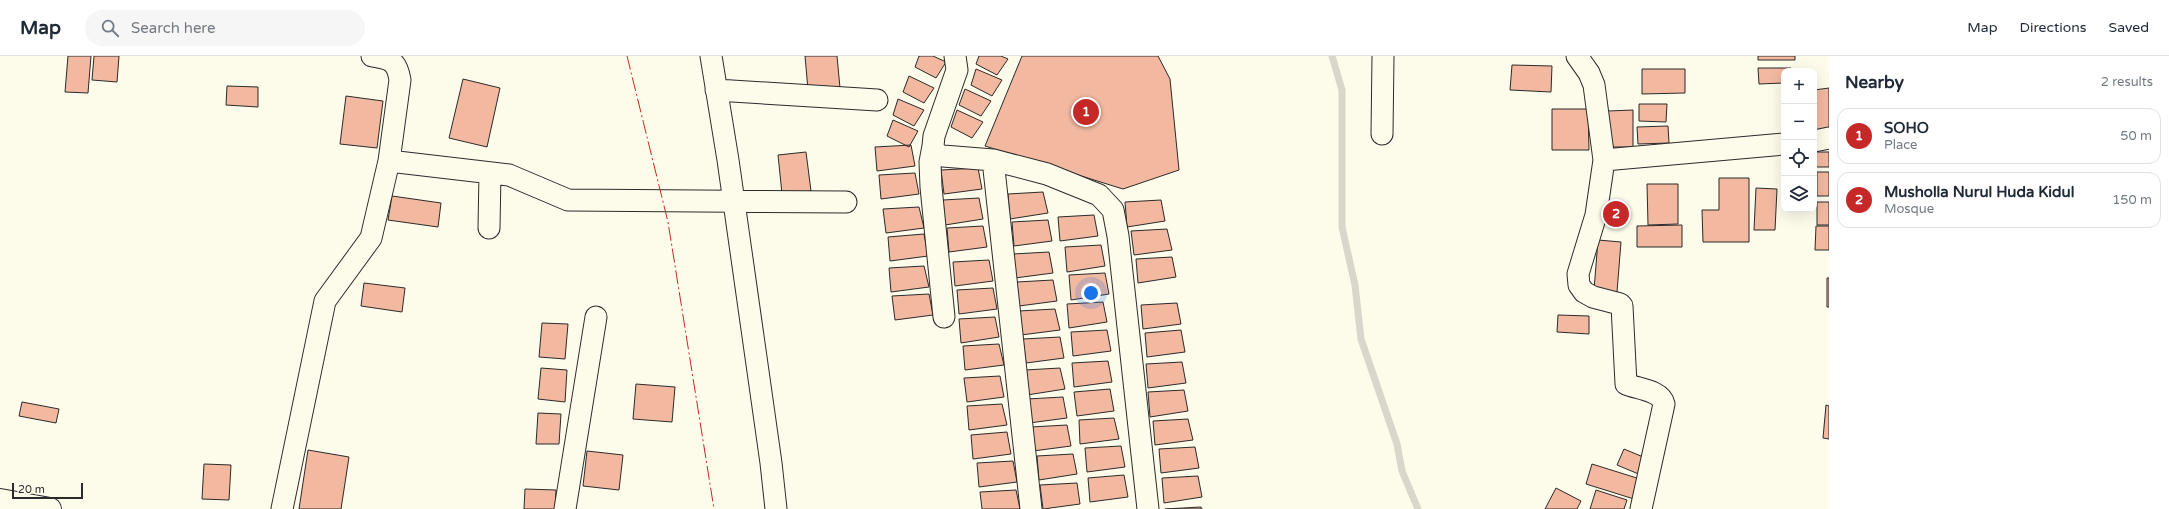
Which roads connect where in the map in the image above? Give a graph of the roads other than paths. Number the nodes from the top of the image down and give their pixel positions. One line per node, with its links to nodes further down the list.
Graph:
1 (372, 56): 15 (street)
2 (711, 56): 6 (street)
3 (955, 56): 12 (street)
4 (1382, 56): 8 (street)
5 (1577, 56): 14 (street)
6 (716, 90): 7 (street); 17 (street)
7 (877, 100)
8 (1382, 134)
9 (1829, 138): 10 (street)
10 (1817, 140)
11 (1781, 144): 14 (street)
12 (933, 146): 13 (street); 21 (street)
13 (993, 160): 27 (street); 28 (street)
14 (1604, 160): 29 (street)
15 (389, 161): 16 (street); 24 (street)
16 (490, 173): 17 (street); 19 (street)
17 (734, 200): 18 (street); 26 (street)
18 (846, 202)
19 (489, 228)
20 (596, 317): 25 (street)
21 (944, 317)
22 (0, 500): 23 (street)
23 (50, 509)
24 (282, 509)
25 (565, 509)
26 (776, 509)
27 (1031, 509)
28 (1147, 509)
29 (1641, 509)

